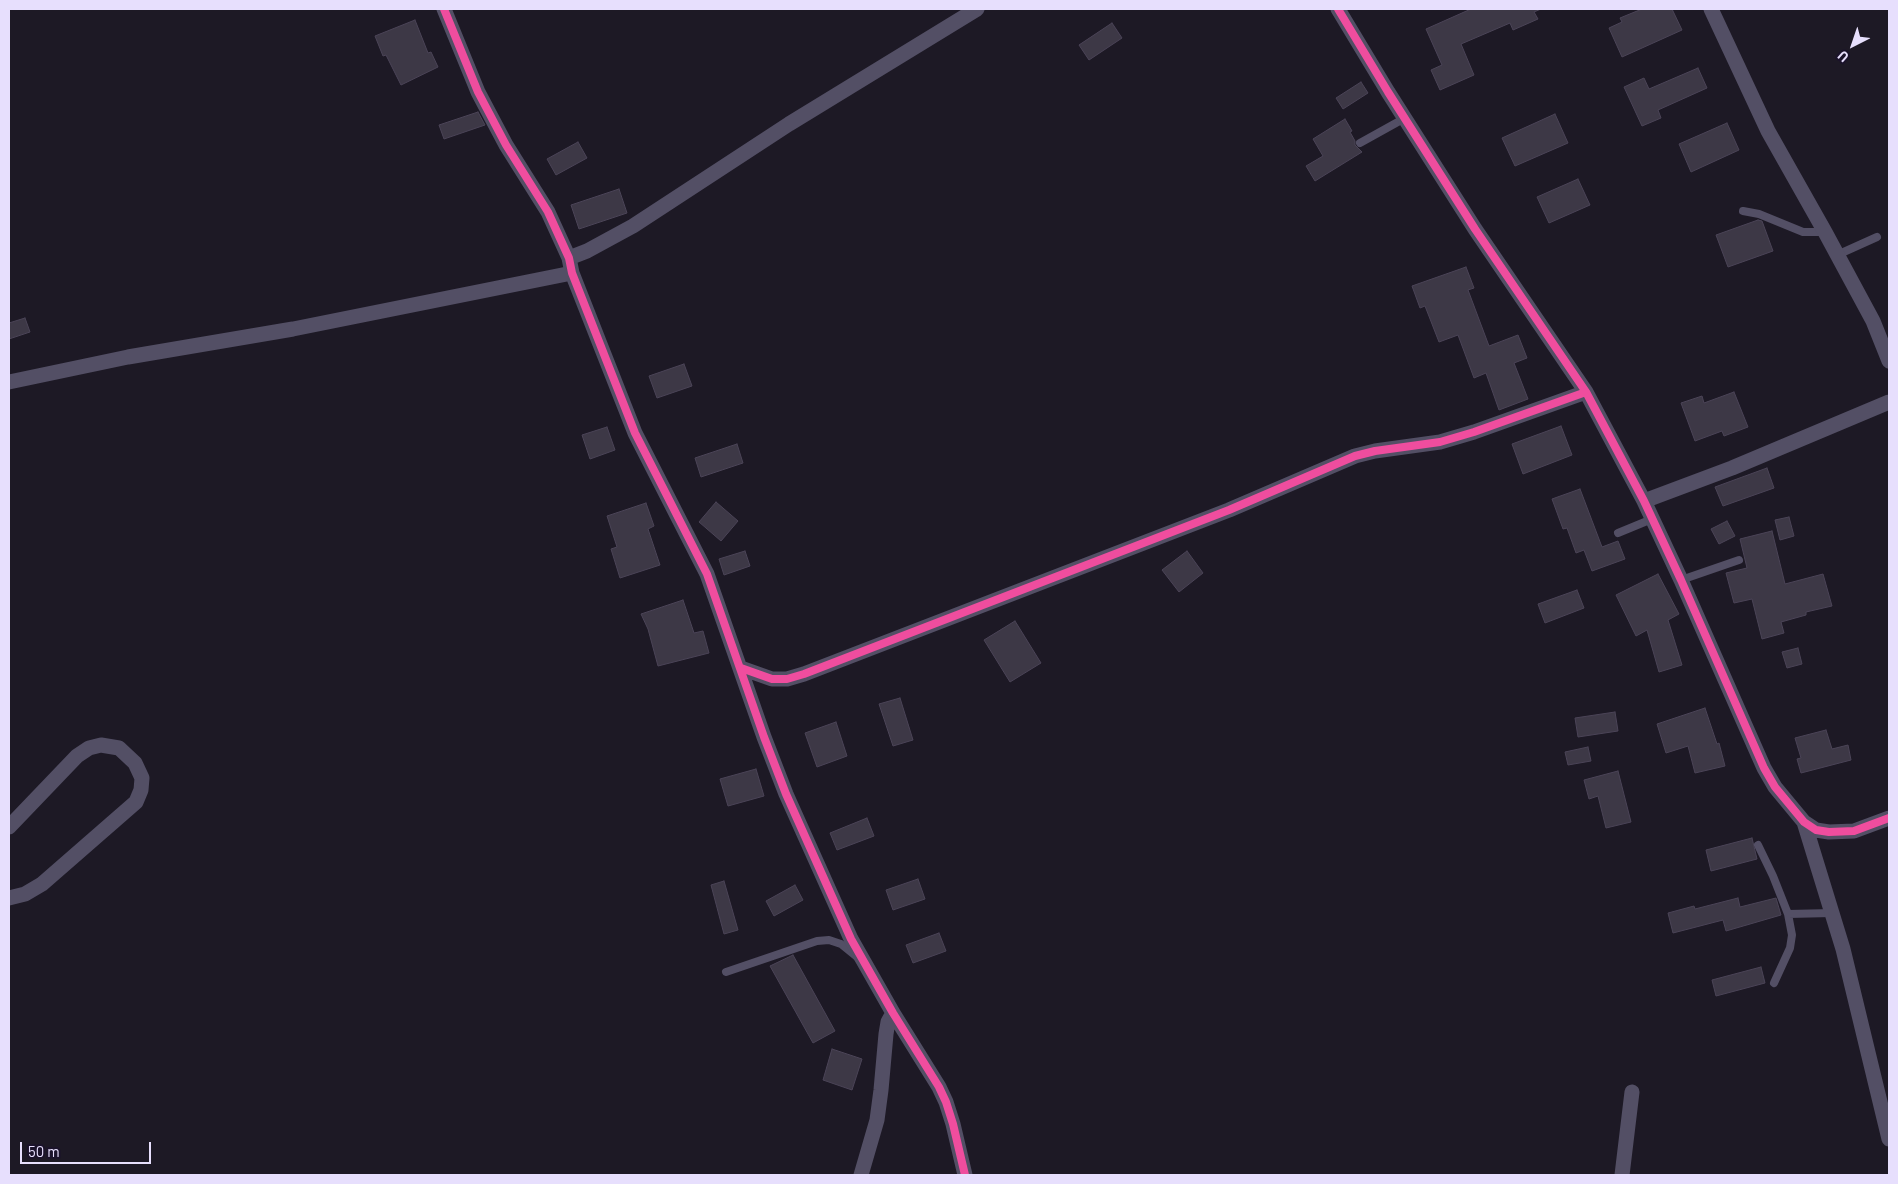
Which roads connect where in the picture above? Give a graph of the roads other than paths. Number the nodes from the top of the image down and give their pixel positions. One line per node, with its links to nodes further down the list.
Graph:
1 (444, 9): 11 (street)
2 (977, 9): 11 (street)
3 (1338, 9): 5 (street)
4 (1711, 9): 8 (street)
5 (1405, 118): 6 (lane); 15 (street)
6 (1360, 143)
7 (1743, 211): 8 (lane)
8 (1825, 232): 10 (street)
9 (1877, 237): 10 (lane)
10 (1837, 255): 13 (street)
11 (569, 258): 12 (street)
12 (572, 273): 14 (street); 22 (street)
13 (1889, 361)
14 (9, 382)
15 (1586, 392): 17 (street); 22 (street)
16 (1889, 402): 17 (street)
17 (1644, 501): 18 (street)
18 (1652, 519): 19 (lane); 21 (street)
19 (1618, 533)
20 (1739, 560): 21 (lane)
21 (1681, 580): 24 (street)
22 (741, 668): 30 (street)
23 (1889, 818): 24 (street)
24 (1804, 822): 28 (street)
25 (9, 827): 27 (street)
26 (1758, 845): 29 (lane)
27 (9, 898)
28 (1832, 913): 29 (lane); 35 (street)
29 (1788, 914): 32 (lane)
30 (863, 961): 31 (lane); 33 (street)
31 (726, 972)
32 (1774, 983)
33 (893, 1013): 36 (street); 37 (street)
34 (1632, 1092): 38 (street)
35 (1889, 1139)
36 (861, 1175)
37 (965, 1175)
38 (1622, 1175)

